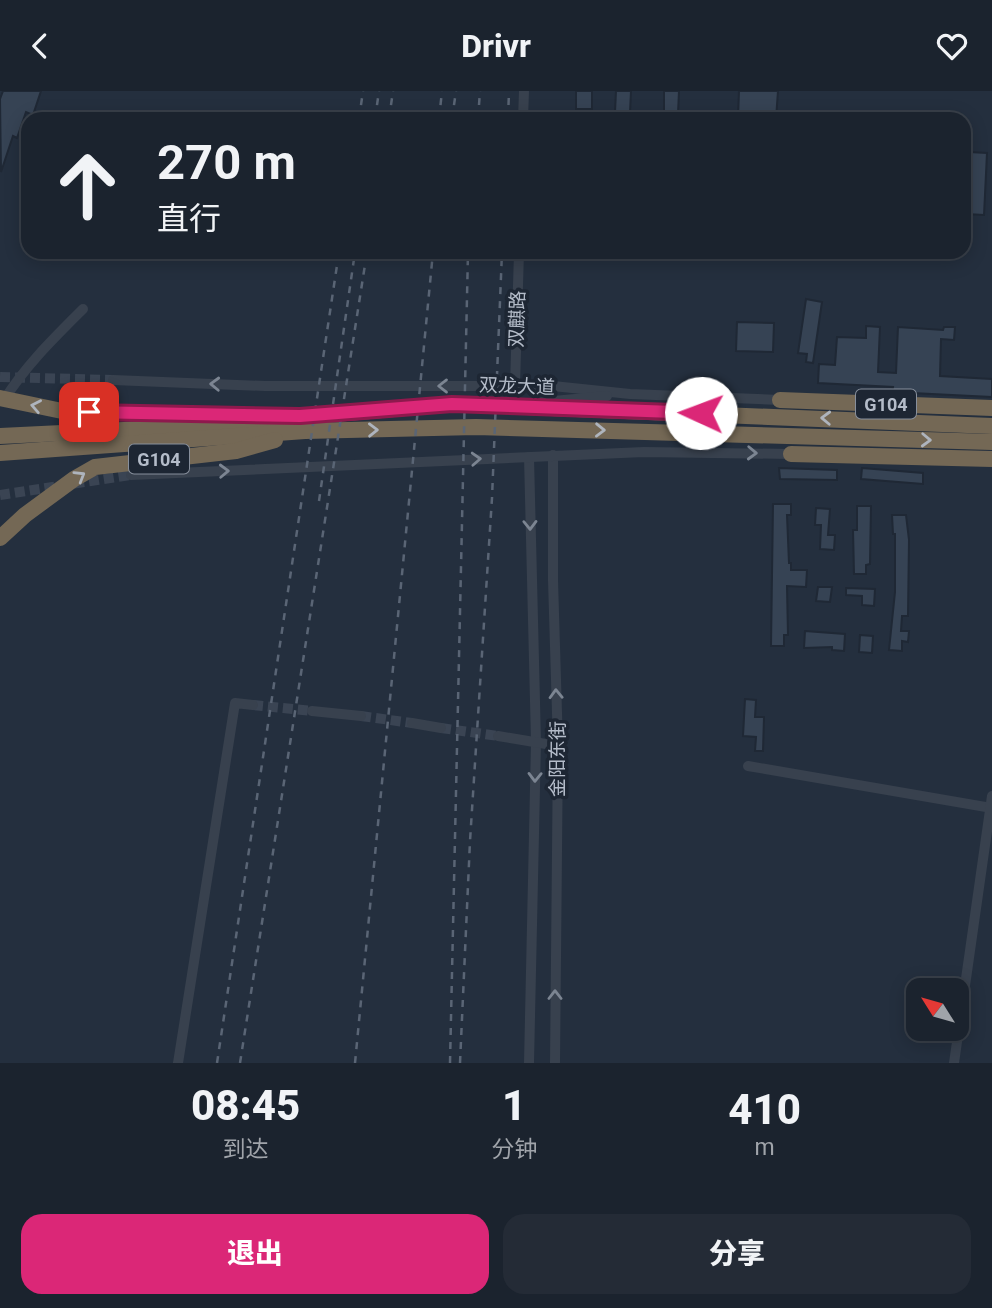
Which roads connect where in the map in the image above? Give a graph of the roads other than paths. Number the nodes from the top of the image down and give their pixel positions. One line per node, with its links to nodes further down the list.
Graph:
1 (524, 91): 2 (street)
2 (523, 112)
3 (519, 259): 6 (street, 双麒路)
4 (83, 309): 8 (street)
5 (113, 380): 6 (street, one-way to 5)
6 (515, 386): 7 (street)
7 (630, 394): 9 (street); 10 (street)
8 (2, 399): 12 (highway, G104, one-way to 8)
9 (780, 400): 11 (highway, G104)
10 (496, 406): 12 (highway, 双龙大道 / G104); 14 (highway, 双龙大道 / G104, one-way to 10)
11 (992, 408)
12 (302, 423): 14 (highway, 双龙大道 / G104, one-way to 14); 15 (highway, 双龙大道); 17 (highway, 双龙大道); 23 (highway, G104, one-way to 12)
13 (992, 426): 14 (highway, 双龙大道 / G104)
14 (967, 433): 16 (highway, 双龙大道 / G104)
15 (0, 436)
16 (992, 442)
17 (0, 453)
18 (791, 454): 19 (street, one-way to 18); 21 (highway)
19 (553, 455): 20 (street); 31 (street, 金阳东街, one-way to 19)
20 (529, 457): 22 (street, one-way to 20); 30 (street, 金阳东街, one-way to 30)
21 (992, 459)
22 (131, 475)
23 (1, 538)
24 (253, 705): 34 (street)
25 (312, 711): 26 (street)
26 (361, 716)
27 (412, 723): 28 (street)
28 (440, 728)
29 (498, 736): 30 (street)
30 (536, 742): 31 (street); 35 (street, 金阳东街, one-way to 35)
31 (558, 746): 36 (street, 金阳东街, one-way to 31)
32 (748, 766): 33 (street)
33 (992, 804): 37 (street)
34 (178, 1063)
35 (529, 1063)
36 (555, 1063)
37 (954, 1063)

